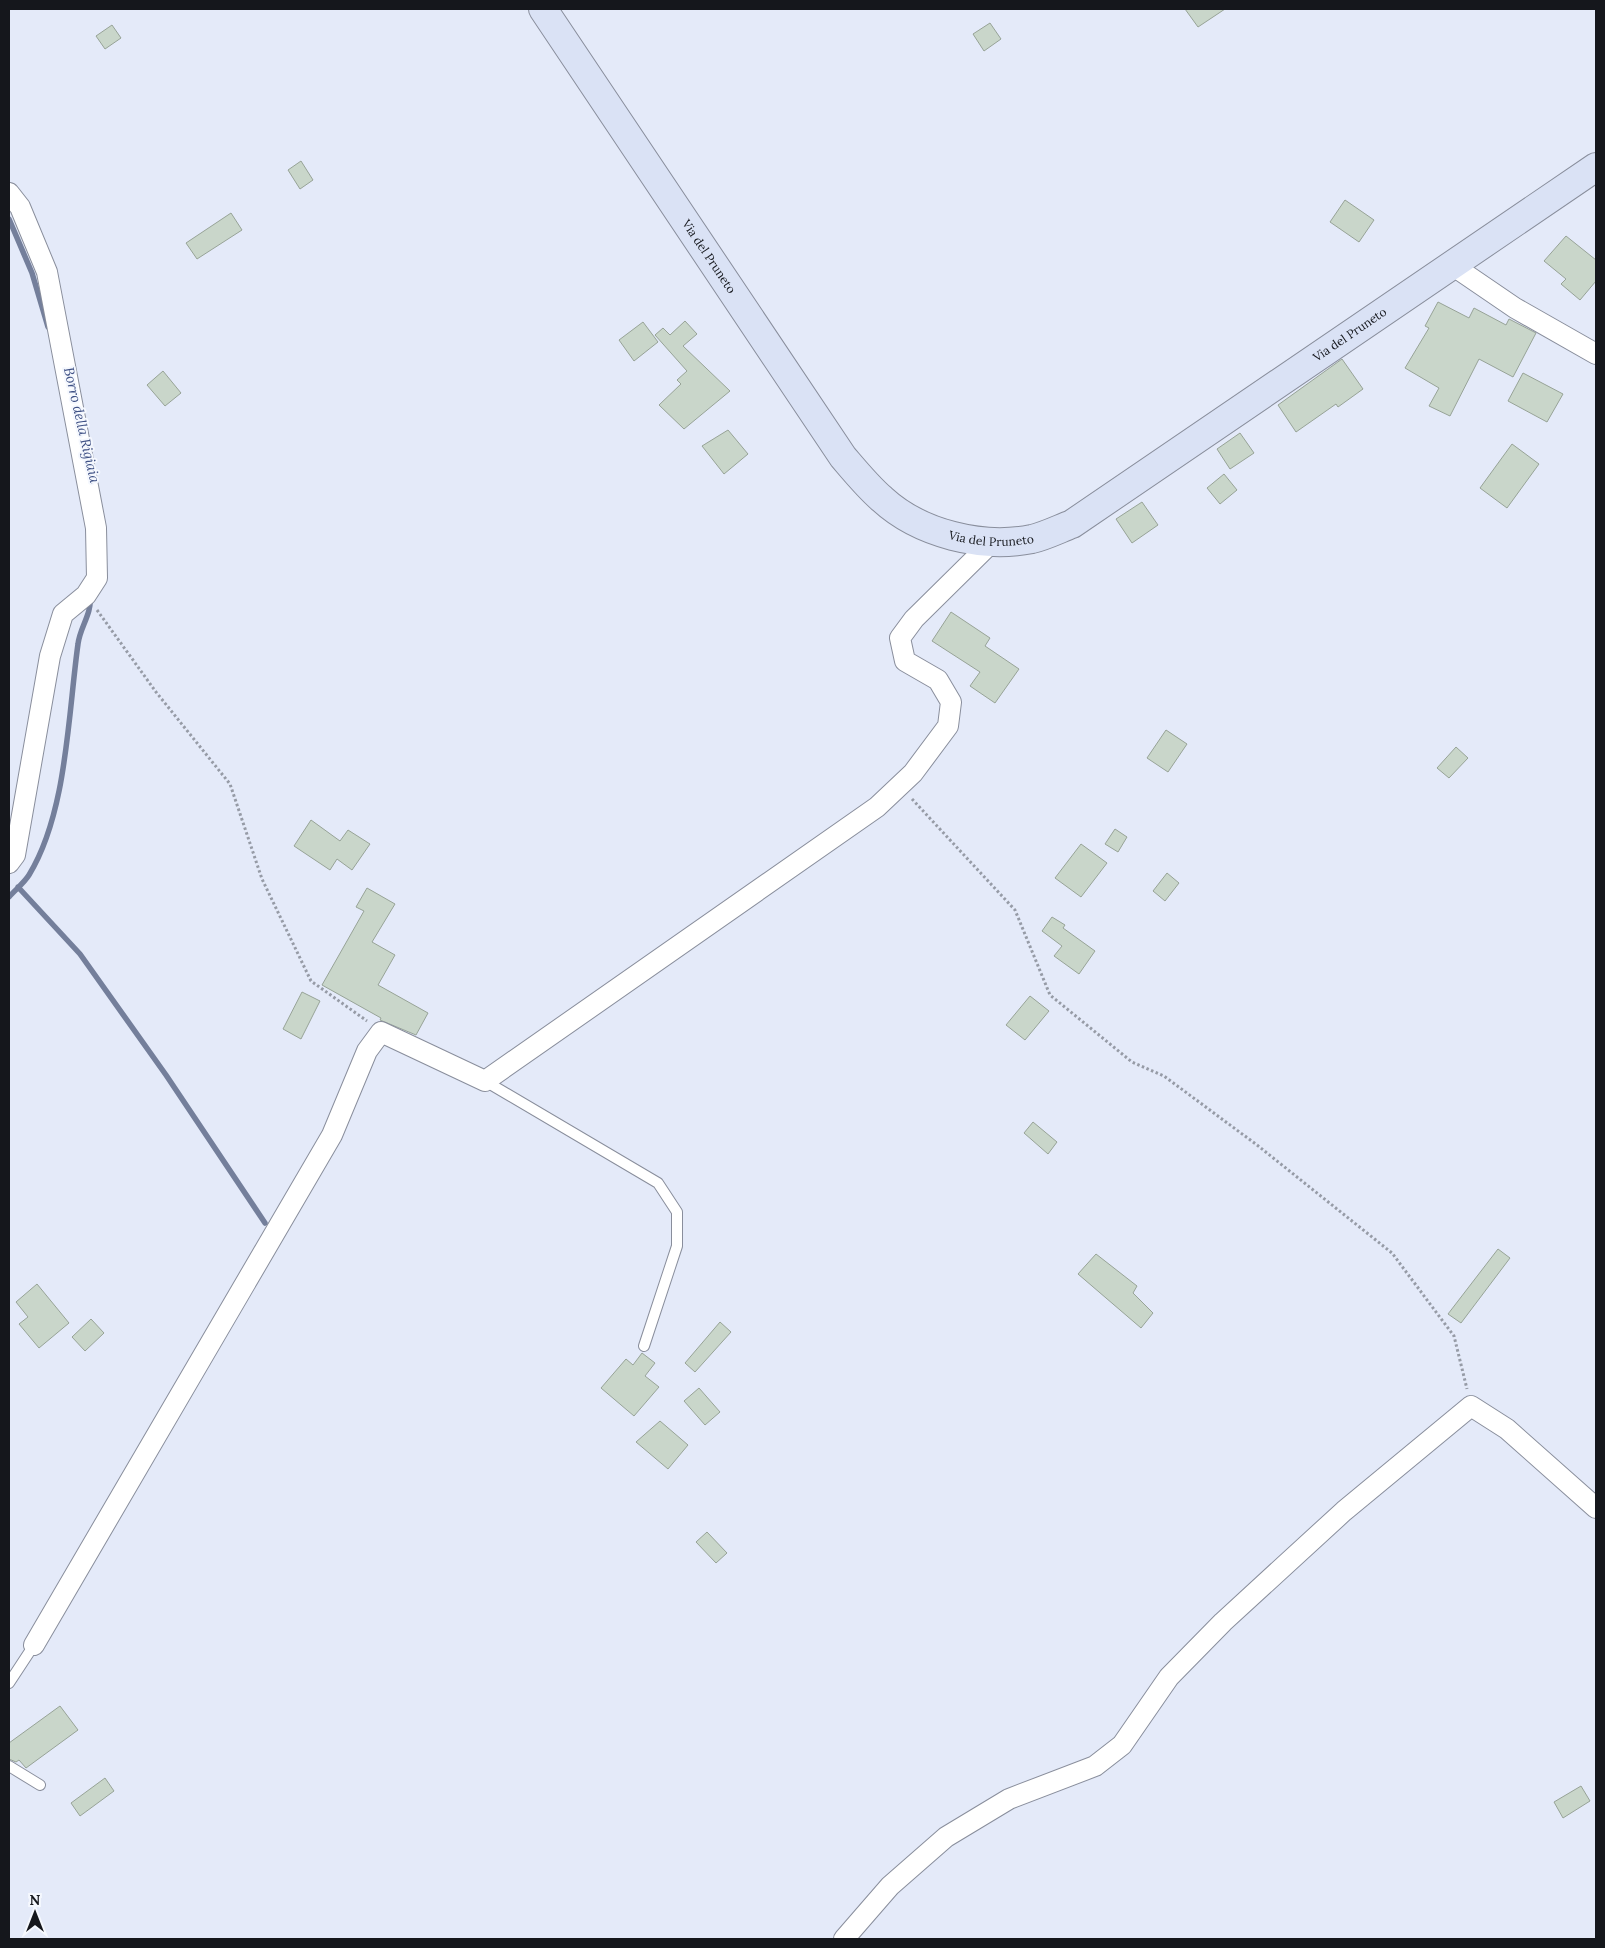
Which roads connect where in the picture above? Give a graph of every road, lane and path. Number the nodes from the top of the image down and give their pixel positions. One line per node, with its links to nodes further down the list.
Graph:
1 (543, 9): 6 (street, Via del Pruneto)
2 (1596, 167): 4 (street, Via del Pruneto)
3 (9, 193): 7 (street)
4 (1452, 265): 5 (street); 6 (street, Via del Pruneto)
5 (1596, 354)
6 (992, 542): 8 (street)
7 (86, 595): 9 (street); 10 (path)
8 (900, 786): 11 (street); 13 (path)
9 (9, 863)
10 (381, 1032): 11 (street); 15 (street)
11 (485, 1081): 12 (lane)
12 (644, 1346)
13 (1472, 1406): 14 (street); 19 (street)
14 (1596, 1508)
15 (34, 1645): 16 (lane)
16 (9, 1683)
17 (9, 1766): 18 (lane)
18 (40, 1785)
19 (844, 1939)

